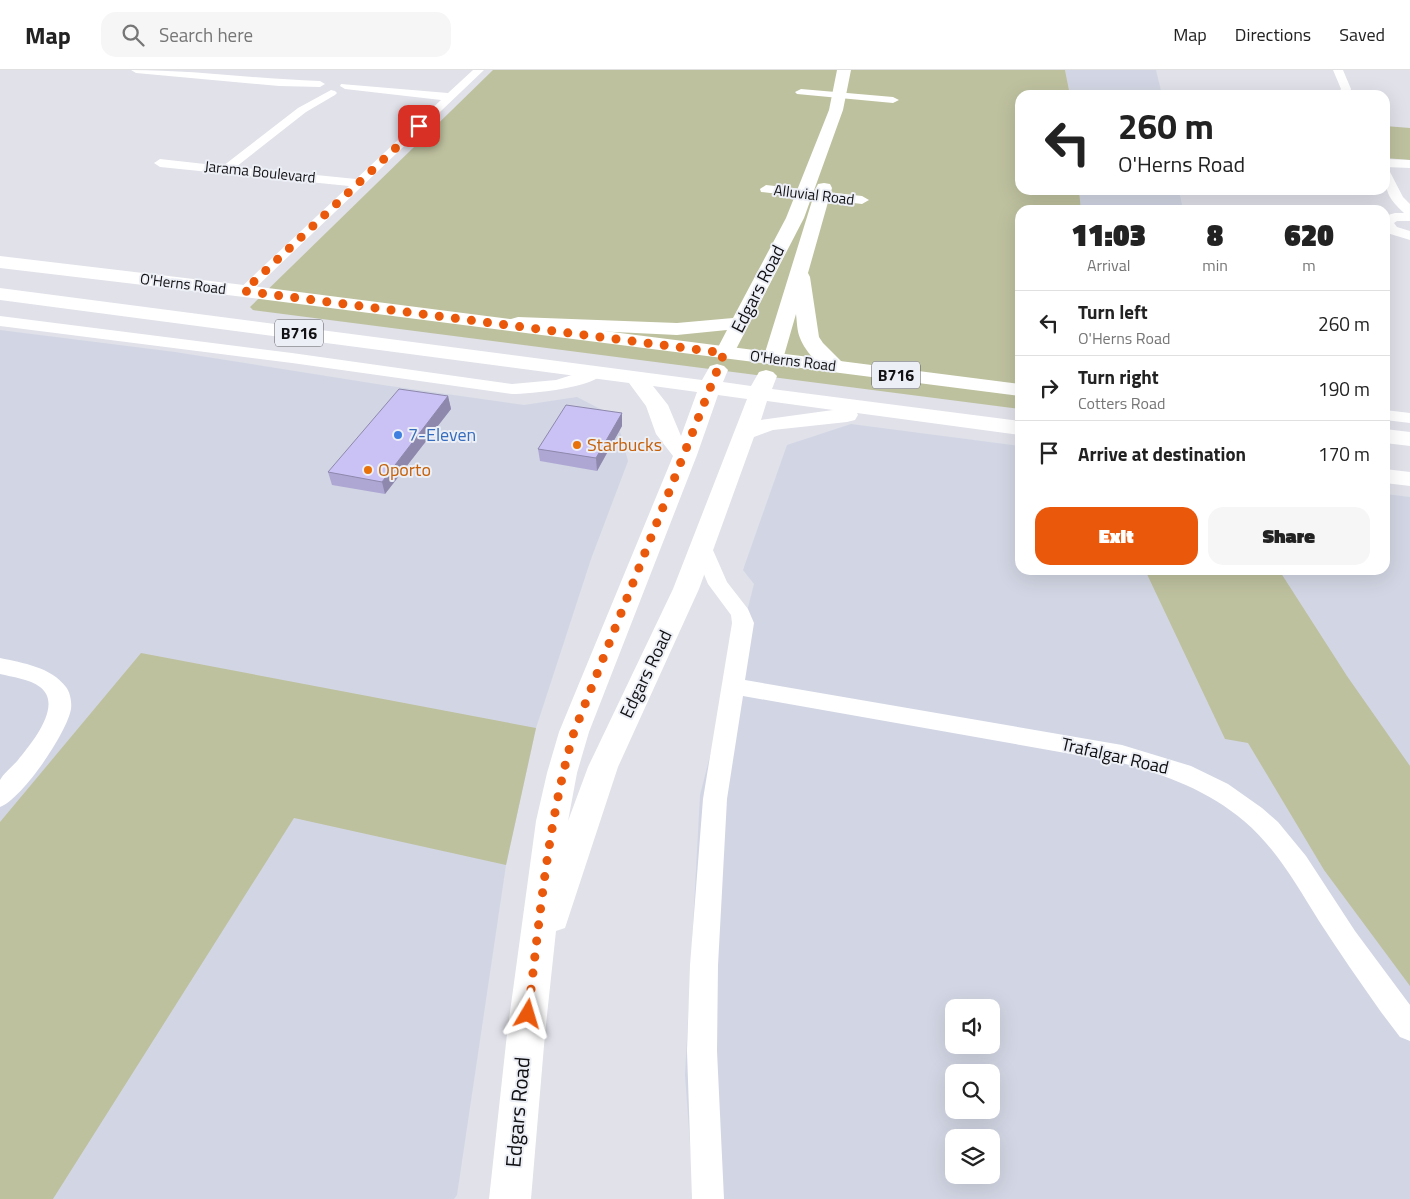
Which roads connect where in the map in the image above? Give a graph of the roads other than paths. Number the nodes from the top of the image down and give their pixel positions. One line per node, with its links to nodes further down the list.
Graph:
1 (136, 70): 6 (street)
2 (479, 70): 11 (street)
3 (844, 70): 10 (main road, Edgars Road)
4 (859, 70): 10 (main road, Edgars Road)
5 (1338, 70): 8 (street)
6 (212, 73): 7 (street)
7 (332, 86): 11 (street); 16 (street)
8 (1346, 90)
9 (801, 92): 10 (street)
10 (845, 96): 12 (street); 20 (main road, Edgars Road); 20 (main road, Edgars Road)
11 (450, 97): 17 (street)
12 (893, 100)
13 (160, 163): 16 (street, Jarama Boulevard)
14 (1390, 163): 15 (street)
15 (1410, 164)
16 (226, 169): 17 (street, Jarama Boulevard)
17 (360, 183): 31 (street)
18 (1390, 183): 21 (street)
19 (766, 189): 20 (street, Alluvial Road)
20 (813, 195): 22 (street, Alluvial Road); 30 (main road, Edgars Road); 35 (main road, Edgars Road)
21 (1398, 199): 23 (street); 25 (street)
22 (862, 200)
23 (1410, 211)
24 (1410, 218): 26 (street)
25 (1390, 219)
26 (1390, 221)
27 (1390, 222): 28 (street)
28 (1406, 236)
29 (0, 262): 31 (main road, O'Herns Road / B716)
30 (800, 268): 37 (main road, Edgars Road); 38 (main road)
31 (244, 291): 34 (main road, O'Herns Road / B716)
32 (0, 294): 39 (main road, O'Herns Road / B716)
33 (0, 321): 39 (street, O'Herns Road)
34 (489, 322): 35 (main road); 36 (main road, O'Herns Road / B716)
35 (740, 323): 36 (main road, Edgars Road)
36 (724, 353): 37 (main road, O'Herns Road / B716); 41 (main road, Edgars Road)
37 (773, 359): 38 (main road, O'Herns Road / B716); 43 (main road, Edgars Road)
38 (836, 367): 42 (main road, O'Herns Road / B716)
39 (597, 372): 40 (main road, O'Herns Road / B716)
40 (635, 377): 41 (main road, O'Herns Road / B716); 51 (main road)
41 (710, 387): 43 (main road, O'Herns Road / B716); 51 (main road, Edgars Road)
42 (1015, 389)
43 (760, 394): 44 (main road, O'Herns Road / B716); 48 (main road, Edgars Road)
44 (883, 410): 47 (main road, O'Herns Road / B716); 48 (main road)
45 (1390, 416): 46 (street)
46 (1410, 418)
47 (1015, 427)
48 (744, 434): 54 (main road, Edgars Road)
49 (1390, 437): 50 (main road)
50 (1410, 439)
51 (685, 455): 58 (main road, Edgars Road)
52 (1390, 477): 53 (main road)
53 (1410, 479)
54 (702, 545): 56 (street); 58 (main road, Edgars Road)
55 (0, 666): 57 (street)
56 (733, 686): 59 (street, Trafalgar Road); 61 (street)
57 (0, 797)
58 (530, 995): 60 (main road, Edgars Road)
59 (1410, 1028)
60 (510, 1199)
61 (708, 1199)

